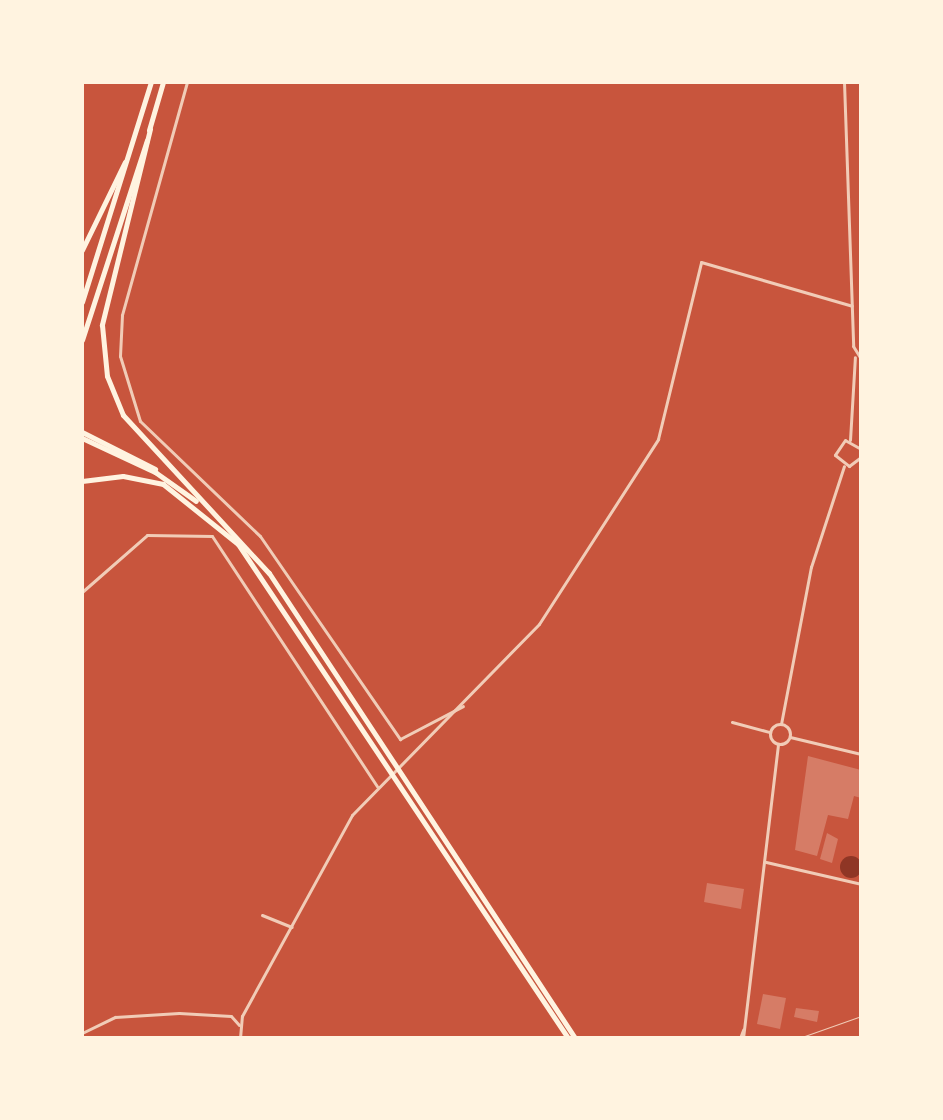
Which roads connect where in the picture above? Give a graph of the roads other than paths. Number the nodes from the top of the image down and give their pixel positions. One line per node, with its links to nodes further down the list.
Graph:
1 (151, 82): 6 (highway)
2 (163, 82): 5 (highway)
3 (187, 82): 23 (street)
4 (844, 82): 9 (street)
5 (150, 129): 10 (highway); 20 (highway)
6 (128, 157): 7 (highway); 8 (highway)
7 (82, 250)
8 (82, 302)
9 (852, 306): 11 (street); 23 (street)
10 (82, 340)
11 (856, 356): 12 (street); 15 (street)
12 (861, 359)
13 (82, 432): 20 (highway)
14 (82, 438): 21 (highway)
15 (850, 440): 16 (street); 18 (street)
16 (861, 449)
17 (861, 457): 18 (street)
18 (844, 466): 25 (street)
19 (82, 481): 21 (highway)
20 (199, 499): 40 (highway)
21 (202, 509): 39 (highway)
22 (82, 592): 30 (street)
23 (467, 705): 30 (street)
24 (732, 722): 26 (street)
25 (781, 724): 26 (street); 27 (street)
26 (770, 732): 28 (street)
27 (790, 737): 28 (street); 29 (street)
28 (778, 744): 31 (street)
29 (861, 754)
30 (377, 787): 34 (street)
31 (766, 862): 32 (street); 41 (street)
32 (861, 884)
33 (262, 915): 34 (street)
34 (292, 927): 36 (street)
35 (861, 1016): 42 (lane)
36 (239, 1025): 37 (street); 38 (street)
37 (82, 1033)
38 (240, 1038)
39 (568, 1038)
40 (575, 1038)
41 (742, 1038)
42 (799, 1038)

